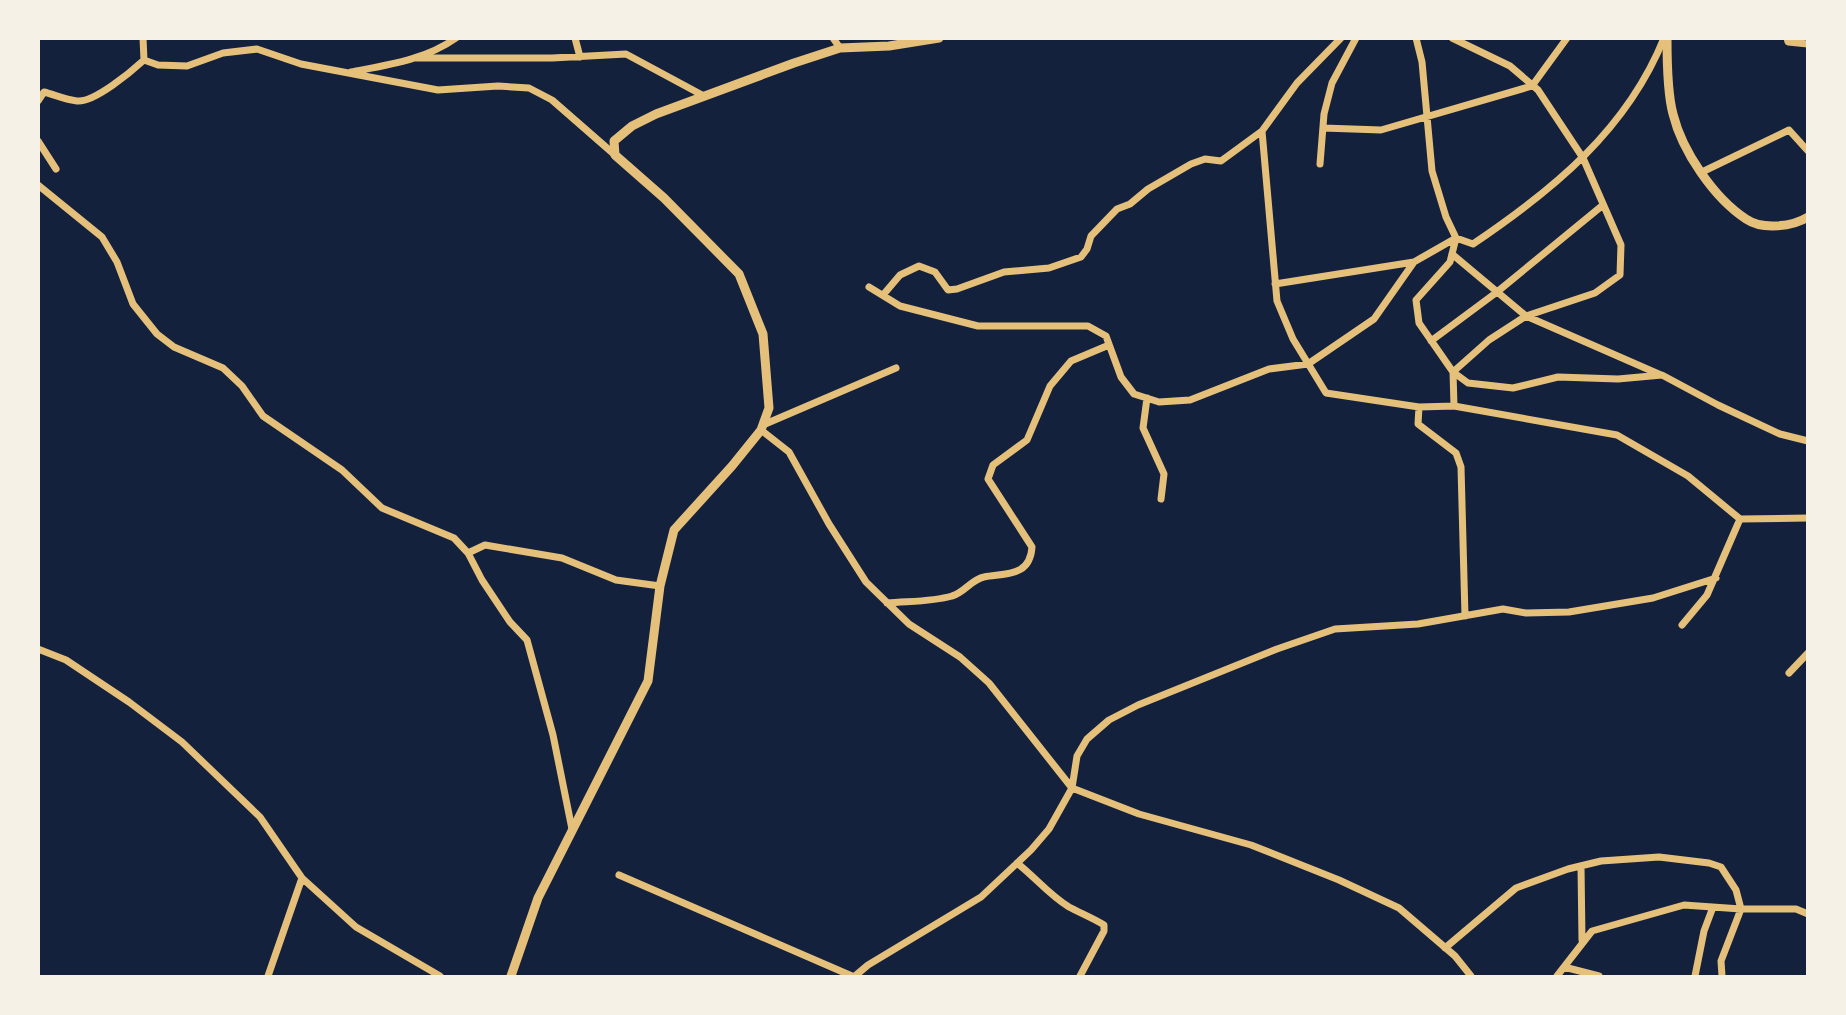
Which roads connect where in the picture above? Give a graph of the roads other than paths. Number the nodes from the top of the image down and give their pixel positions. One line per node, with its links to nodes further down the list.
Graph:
1 (143, 38): 19 (street)
2 (251, 38): 16 (street)
3 (456, 38): 18 (street)
4 (575, 38): 17 (street)
5 (833, 38): 15 (street)
6 (939, 38): 15 (street)
7 (1341, 38): 26 (street)
8 (1356, 38): 25 (street)
9 (1416, 38): 24 (street)
10 (1452, 38): 21 (street)
11 (1567, 38): 21 (street)
12 (1787, 38): 14 (street)
13 (1664, 39): 30 (street); 33 (street)
14 (1808, 44)
15 (840, 48): 22 (street)
16 (257, 49): 19 (street); 20 (street)
17 (580, 57): 18 (street); 22 (street)
18 (416, 58): 20 (street)
19 (144, 60): 23 (street)
20 (347, 73): 29 (street)
21 (1532, 86): 24 (street); 30 (street)
22 (704, 96): 29 (street)
23 (38, 101)
24 (1427, 114): 25 (street); 37 (street)
25 (1323, 128): 31 (street)
26 (1262, 131): 40 (street); 43 (street)
27 (38, 141): 32 (street)
28 (1808, 151): 33 (street)
29 (615, 155): 54 (street)
30 (1583, 158): 35 (street); 37 (street)
31 (1320, 164)
32 (56, 169)
33 (1702, 172): 36 (street)
34 (38, 185): 59 (street)
35 (1603, 205): 42 (street); 44 (street)
36 (1808, 216)
37 (1456, 239): 38 (street); 39 (street)
38 (1452, 254): 42 (street); 45 (street)
39 (1414, 262): 40 (street); 47 (street)
40 (1275, 284): 47 (street)
41 (869, 287): 43 (street)
42 (1497, 292): 44 (street); 45 (street)
43 (883, 295): 46 (street)
44 (1526, 317): 49 (street); 50 (street)
45 (1431, 341): 49 (street)
46 (1109, 345): 51 (street); 62 (street)
47 (1308, 364): 51 (street); 53 (street)
48 (896, 369): 54 (street)
49 (1453, 372): 50 (street); 52 (street)
50 (1662, 375): 55 (street)
51 (1147, 398): 56 (street)
52 (1454, 406): 53 (street); 58 (street)
53 (1419, 407): 63 (street)
54 (762, 427): 61 (street); 62 (street)
55 (1808, 441)
56 (1161, 499)
57 (1808, 518): 58 (street)
58 (1741, 519): 60 (street)
59 (468, 554): 61 (street); 69 (street)
60 (1716, 579): 63 (street); 64 (street)
61 (660, 586): 69 (street)
62 (887, 603): 68 (street)
63 (1465, 616): 68 (street)
64 (1682, 625)
65 (38, 649): 73 (street)
66 (1808, 653): 67 (street)
67 (1789, 673)
68 (1072, 788): 70 (street); 78 (street)
69 (572, 829): 82 (street)
70 (1017, 863): 83 (street); 84 (street)
71 (1581, 866): 75 (street); 77 (street); 78 (street)
72 (619, 875): 83 (street)
73 (302, 878): 80 (street); 81 (street)
74 (1713, 906): 75 (street); 77 (street); 88 (street)
75 (1741, 909): 76 (street); 89 (street)
76 (1808, 914)
77 (1582, 940): 79 (street)
78 (1444, 947): 85 (street)
79 (1564, 967): 86 (street); 87 (street)
80 (268, 976)
81 (440, 976)
82 (513, 976)
83 (853, 976)
84 (1080, 976)
85 (1471, 976)
86 (1557, 976)
87 (1599, 976)
88 (1695, 976)
89 (1722, 976)

